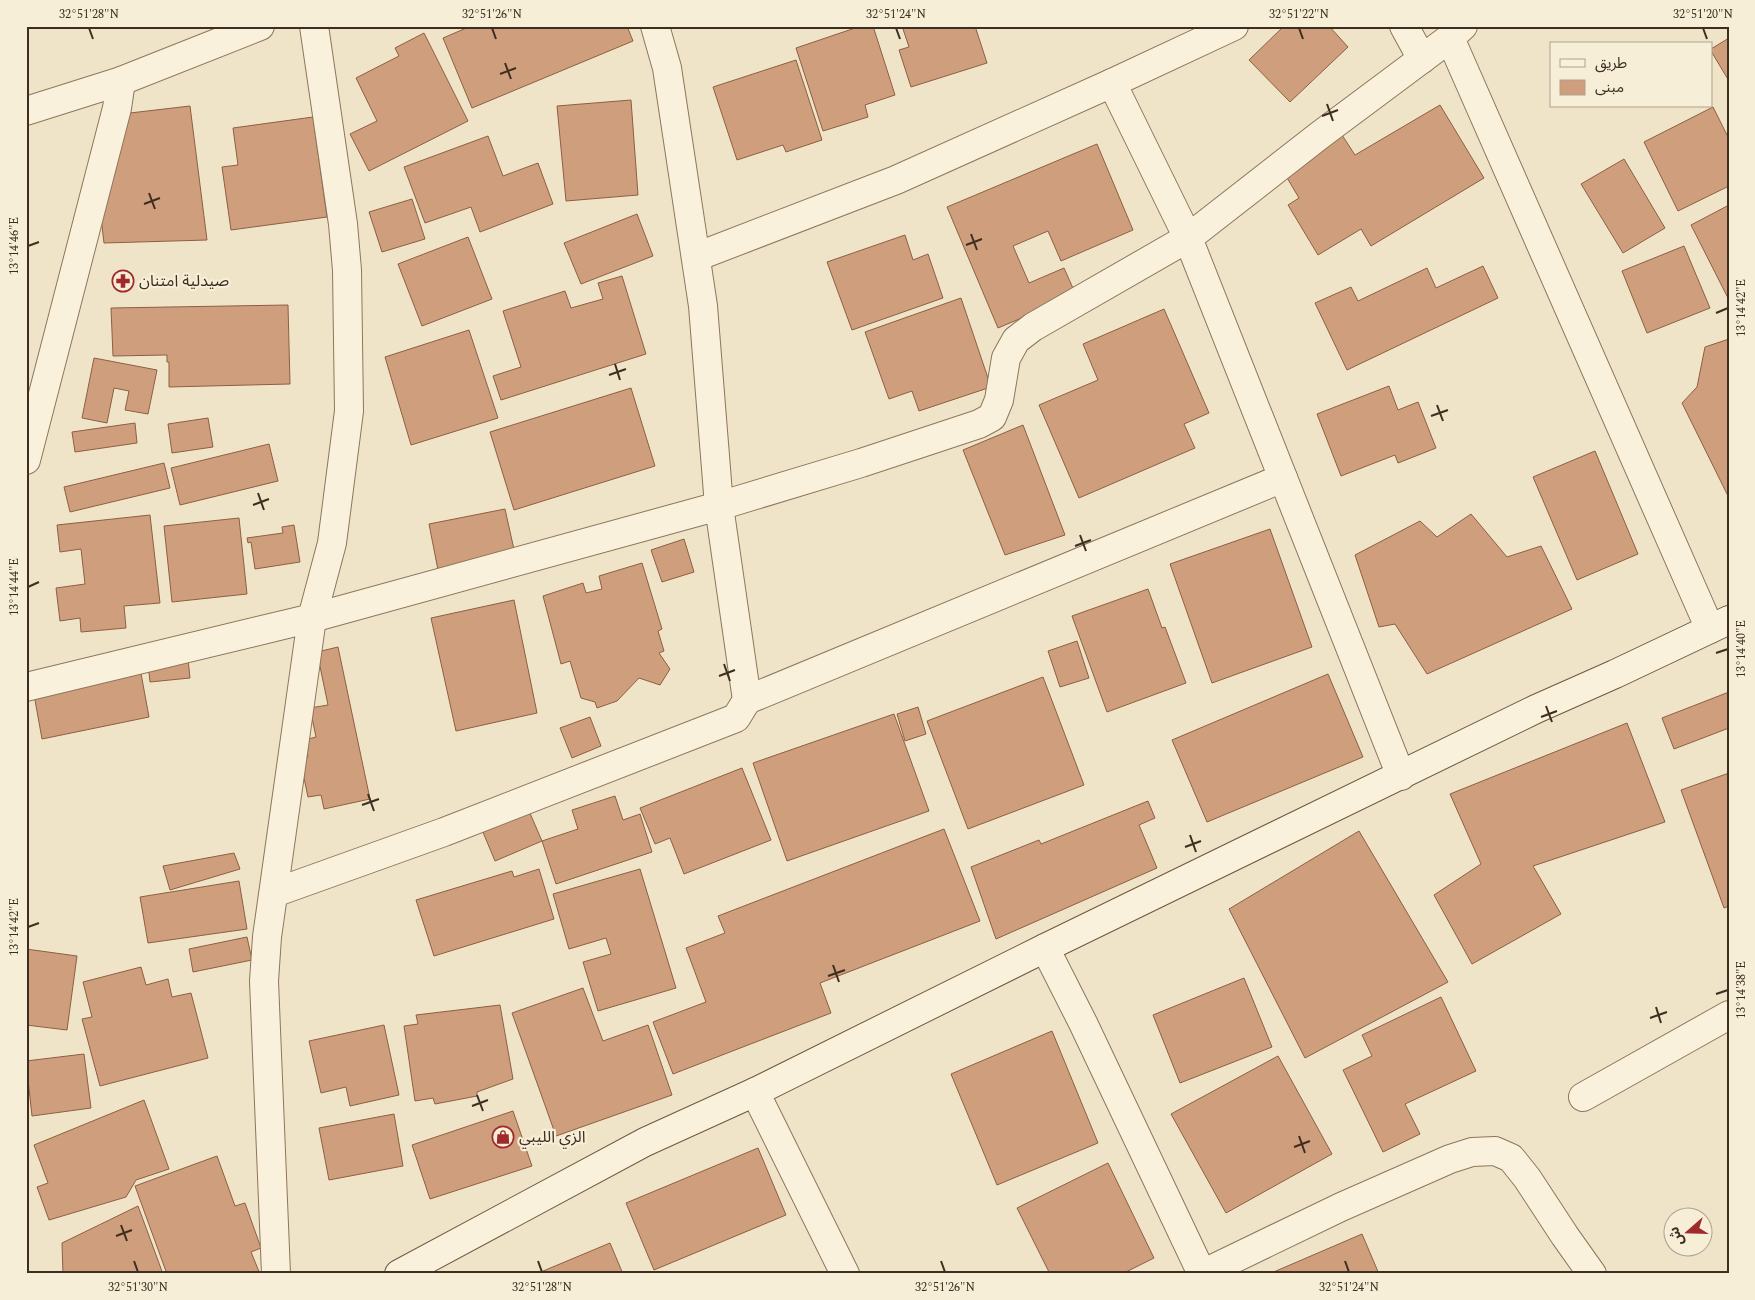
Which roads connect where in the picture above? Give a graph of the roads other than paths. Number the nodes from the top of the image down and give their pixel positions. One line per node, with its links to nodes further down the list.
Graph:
1 (260, 26): 8 (street)
2 (314, 26): 16 (street)
3 (655, 26): 12 (street)
4 (1234, 26): 9 (street)
5 (1404, 26): 7 (street)
6 (1457, 32): 7 (street); 17 (street)
7 (1422, 59): 11 (street)
8 (121, 81): 10 (street); 13 (street)
9 (1112, 83): 11 (street); 12 (street)
10 (26, 111)
11 (1188, 238): 14 (street); 15 (street)
12 (696, 257): 15 (street)
13 (26, 460)
14 (1283, 478): 19 (street); 20 (street)
15 (719, 506): 16 (street); 19 (street)
16 (312, 618): 18 (street); 21 (street)
17 (1719, 624): 20 (street)
18 (26, 686)
19 (747, 700): 21 (street)
20 (1401, 776): 22 (street)
21 (274, 893): 26 (street)
22 (1045, 948): 24 (street); 29 (street)
23 (1729, 1015): 25 (street)
24 (755, 1092): 27 (street); 28 (street)
25 (1583, 1097)
26 (276, 1274)
27 (399, 1274)
28 (846, 1274)
29 (1202, 1274): 30 (street)
30 (1592, 1274)

